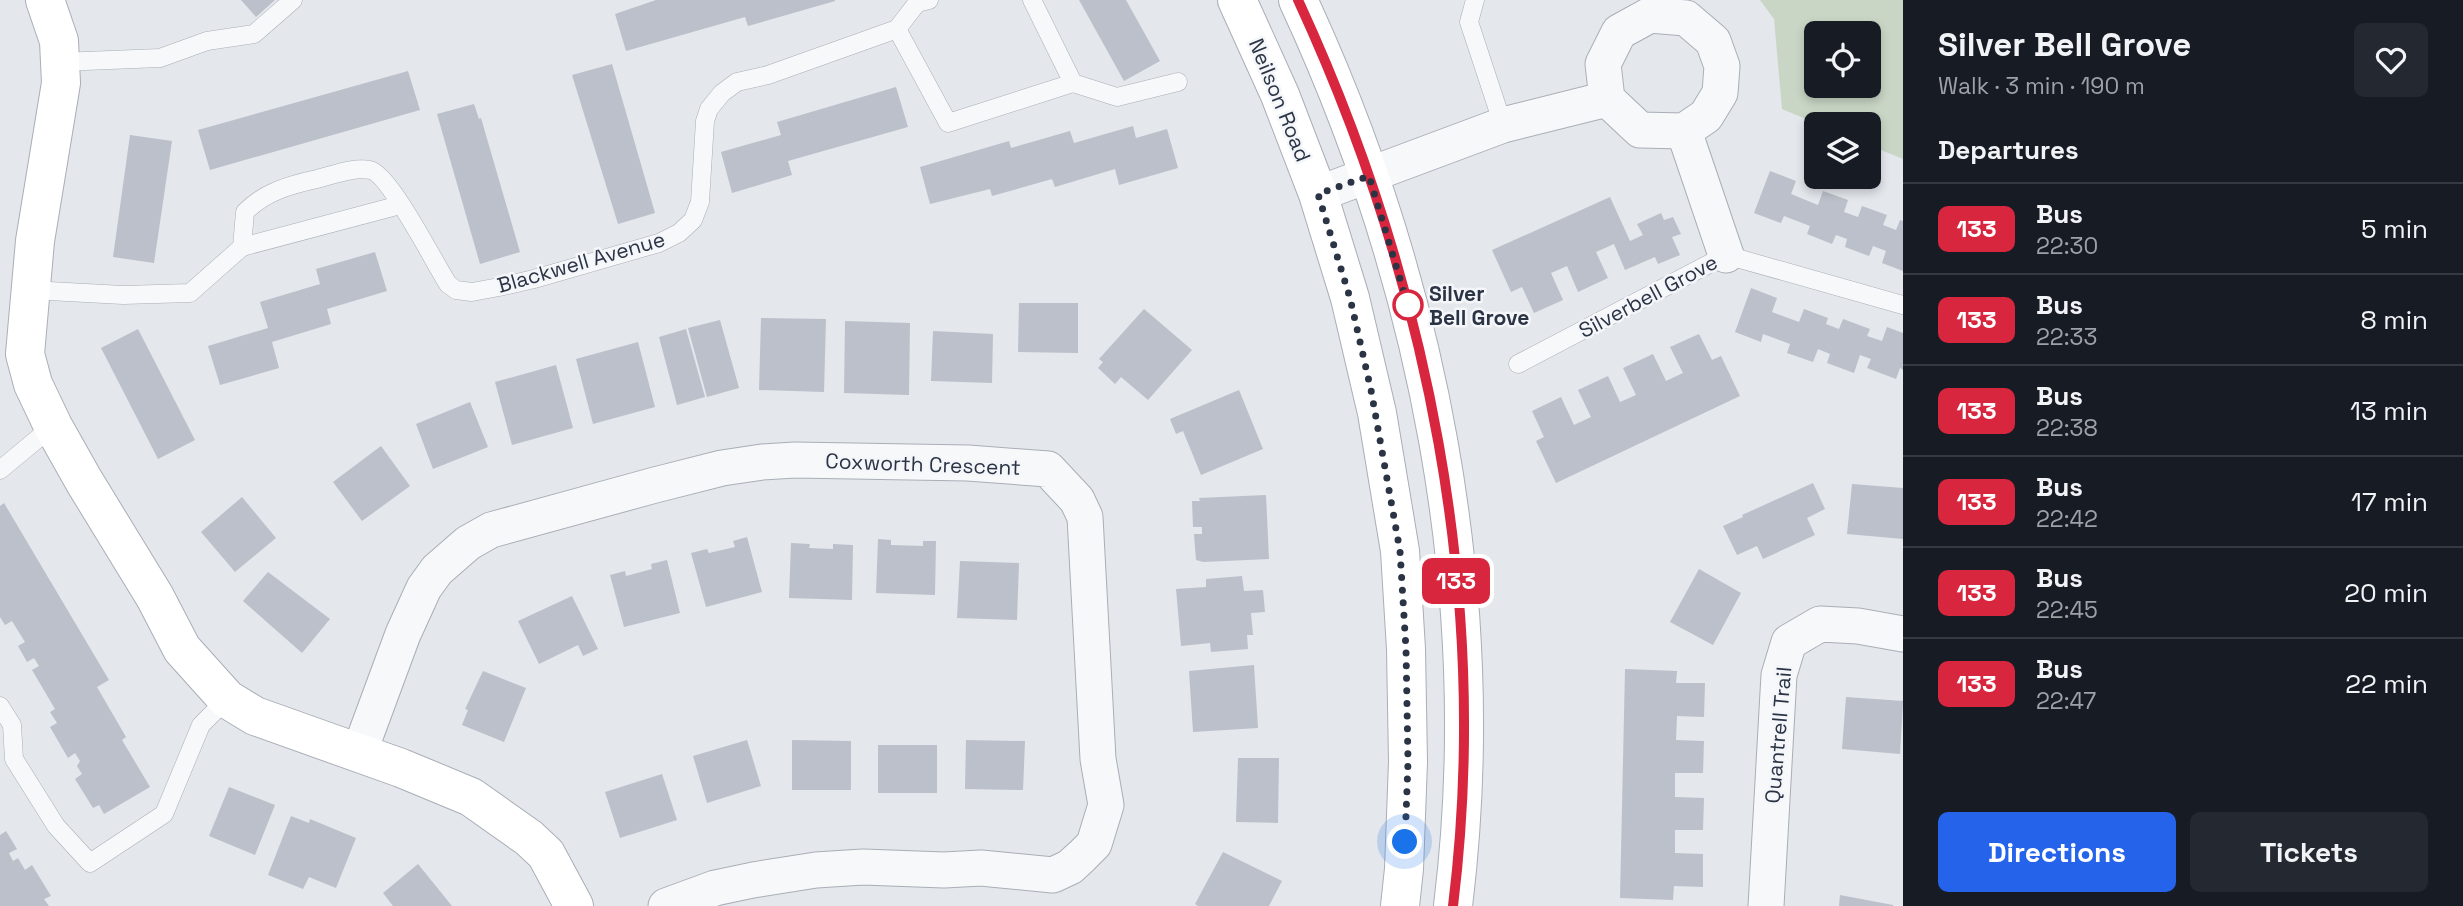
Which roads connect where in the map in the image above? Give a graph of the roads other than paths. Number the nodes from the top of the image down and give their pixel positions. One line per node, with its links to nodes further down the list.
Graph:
1 (45, 0): 10 (main road)
2 (293, 0): 10 (lane)
3 (929, 0): 9 (lane)
4 (1032, 0): 12 (lane)
5 (1237, 0): 17 (main road, Neilson Road)
6 (1298, 0): 16 (main road)
7 (1475, 0): 14 (lane)
8 (1647, 8): 13 (street); 15 (street)
9 (897, 29): 12 (lane); 18 (lane, Blackwell Avenue)
10 (60, 62): 21 (main road)
11 (1178, 82): 12 (lane)
12 (1073, 83)
13 (1607, 99): 14 (street); 15 (street)
14 (1503, 125): 16 (street)
15 (1684, 131): 20 (street)
16 (1369, 176): 17 (street); 34 (main road)
17 (1318, 194): 33 (main road, Neilson Road)
18 (400, 205): 19 (lane); 19 (lane, Blackwell Avenue)
19 (242, 247): 21 (lane)
20 (1726, 255): 22 (lane, Silverbell Grove); 23 (lane, Silverbell Grove)
21 (30, 290): 24 (main road)
22 (1903, 305)
23 (1518, 364)
24 (53, 426): 25 (lane); 27 (main road)
25 (0, 470)
26 (1903, 634): 35 (street, Quantrell Trail)
27 (227, 699): 29 (main road); 30 (lane)
28 (0, 706): 30 (lane)
29 (359, 753): 31 (main road); 32 (street, Coxworth Crescent)
30 (7, 763)
31 (574, 906)
32 (666, 906)
33 (1400, 906)
34 (1453, 906)
35 (1766, 906)

